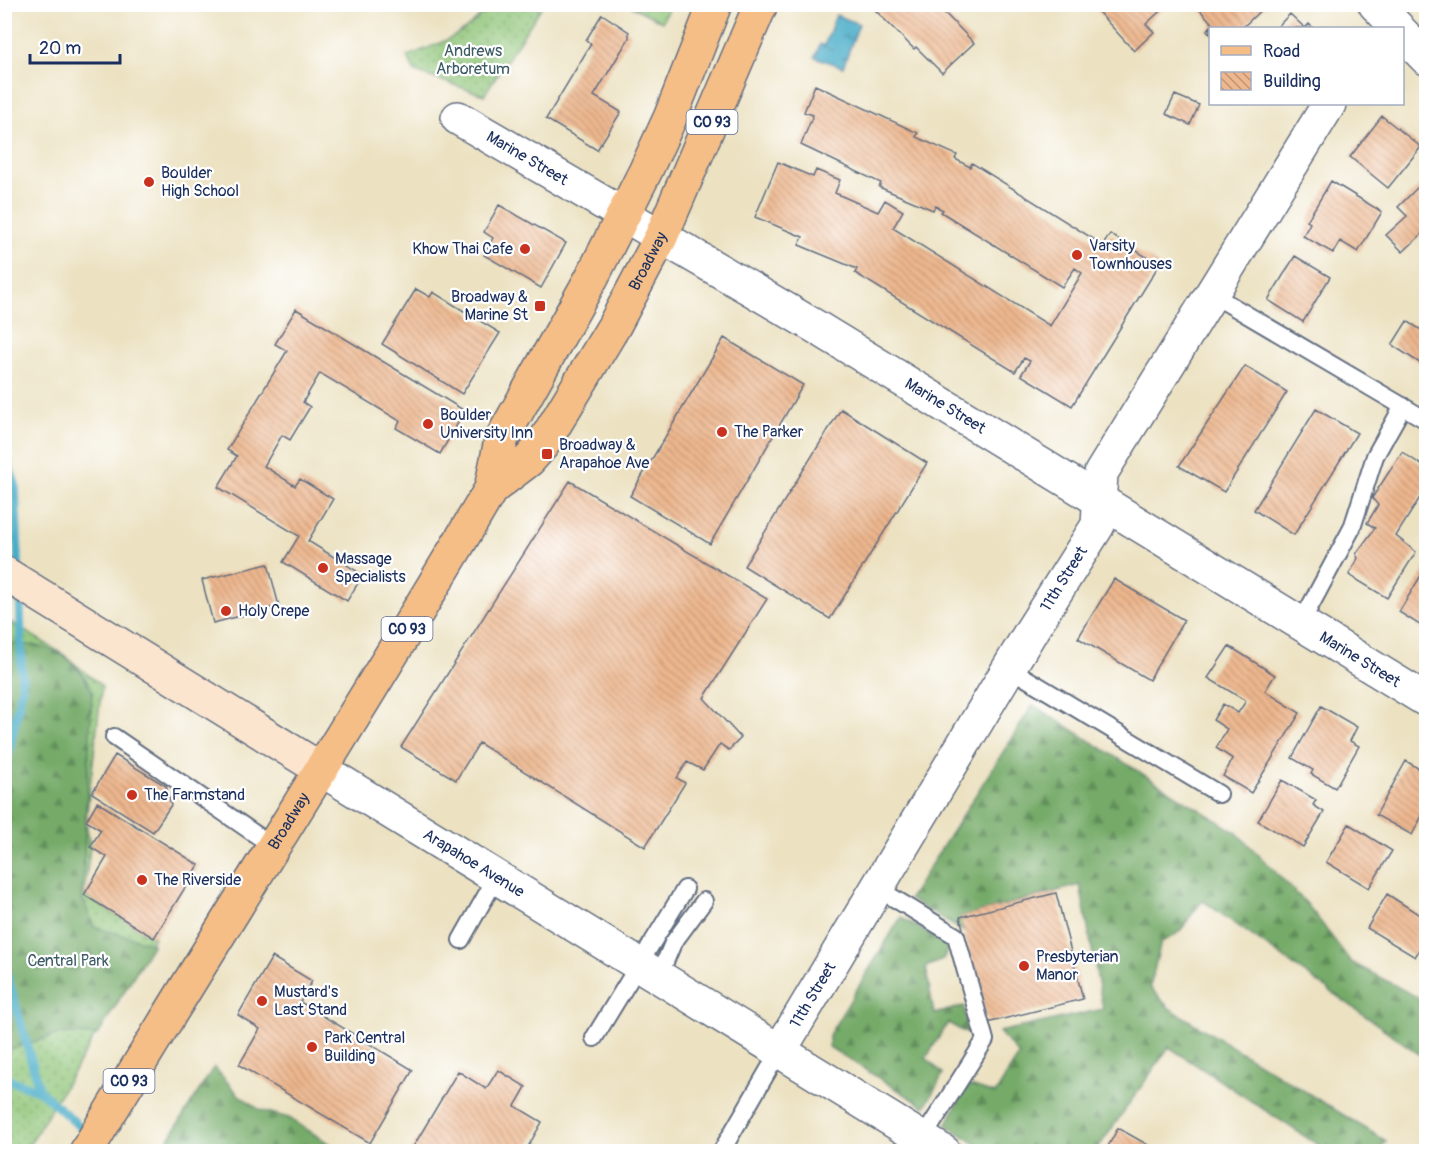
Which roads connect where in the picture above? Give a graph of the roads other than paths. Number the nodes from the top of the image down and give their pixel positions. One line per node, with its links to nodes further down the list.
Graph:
1 (715, 4): 7 (main road, Broadway / CO 93)
2 (761, 4): 8 (main road, Broadway / CO 93)
3 (1404, 38): 4 (street)
4 (1426, 58)
5 (1328, 105): 9 (street, 11th Street)
6 (458, 118): 7 (street, Marine Street)
7 (623, 216): 8 (street, Marine Street); 12 (main road, Broadway / CO 93)
8 (661, 237): 12 (main road, Broadway / CO 93); 13 (street, Marine Street)
9 (1210, 293): 10 (lane); 13 (street, 11th Street)
10 (1403, 406): 11 (lane); 15 (lane)
11 (1426, 420)
12 (491, 489): 19 (main road, Broadway / CO 93)
13 (1101, 502): 15 (street, Marine Street); 16 (street, 11th Street)
14 (4, 573): 19 (main road, Arapahoe Avenue)
15 (1300, 623): 17 (street, Marine Street)
16 (1009, 668): 20 (lane); 23 (street, 11th Street)
17 (1426, 700)
18 (114, 736): 21 (lane)
19 (322, 770): 21 (main road, Broadway / CO 93); 22 (street, Arapahoe Avenue)
20 (1219, 794)
21 (274, 847): 31 (main road, Broadway / CO 93)
22 (496, 878): 26 (lane); 27 (street, Arapahoe Avenue)
23 (877, 888): 29 (street, 11th Street); 30 (lane)
24 (685, 889): 27 (lane)
25 (704, 901): 27 (lane)
26 (461, 940)
27 (649, 970): 28 (lane); 29 (street, Arapahoe Avenue)
28 (594, 1038)
29 (780, 1050): 30 (street, Arapahoe Avenue); 32 (lane)
30 (934, 1145)
31 (86, 1152)
32 (721, 1152)

